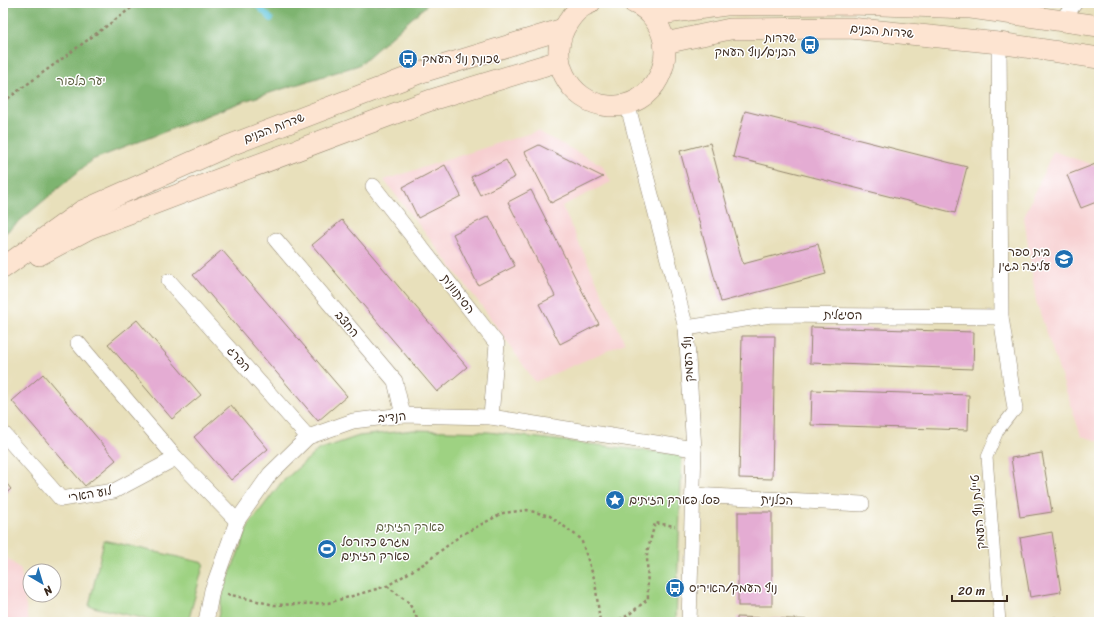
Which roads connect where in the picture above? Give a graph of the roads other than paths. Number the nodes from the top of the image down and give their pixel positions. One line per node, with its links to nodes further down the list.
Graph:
1 (590, 3): 7 (main road)
2 (634, 3): 4 (main road)
3 (1075, 3): 5 (street)
4 (652, 15): 5 (main road, שדרות הבנים); 8 (main road)
5 (1061, 21): 6 (main road, שדרות הבנים)
6 (1099, 26)
7 (563, 29): 11 (main road); 15 (main road, שדרות הבנים)
8 (666, 43): 9 (main road, שדרות הבנים); 12 (main road)
9 (1000, 43): 10 (main road, שדרות הבנים); 18 (street)
10 (1099, 58)
11 (559, 61): 12 (main road); 16 (main road)
12 (627, 103): 19 (street, נוף העמק)
13 (373, 186): 23 (street, הסיתוונית)
14 (276, 240): 22 (street, החצב)
15 (3, 268)
16 (3, 274)
17 (169, 281): 25 (street, הפרג)
18 (1001, 317): 19 (street, הסיגלית); 21 (street)
19 (686, 328): 26 (street, נוף העמק)
20 (78, 343): 27 (street)
21 (1015, 409): 33 (street, טיילת נוף העמק)
22 (403, 415): 23 (street, הנדיב); 25 (street, הנדיב)
23 (491, 417): 26 (street, הנדיב)
24 (3, 433): 27 (street, לוע הארי)
25 (308, 437): 30 (street, הנדיב)
26 (694, 449): 28 (street, נוף העמק)
27 (176, 458): 30 (street)
28 (693, 495): 29 (street, הכלנית); 32 (street, נוף העמק)
29 (862, 504)
30 (237, 521): 31 (street, הנדיב)
31 (206, 622)
32 (689, 622)
33 (1000, 622)

